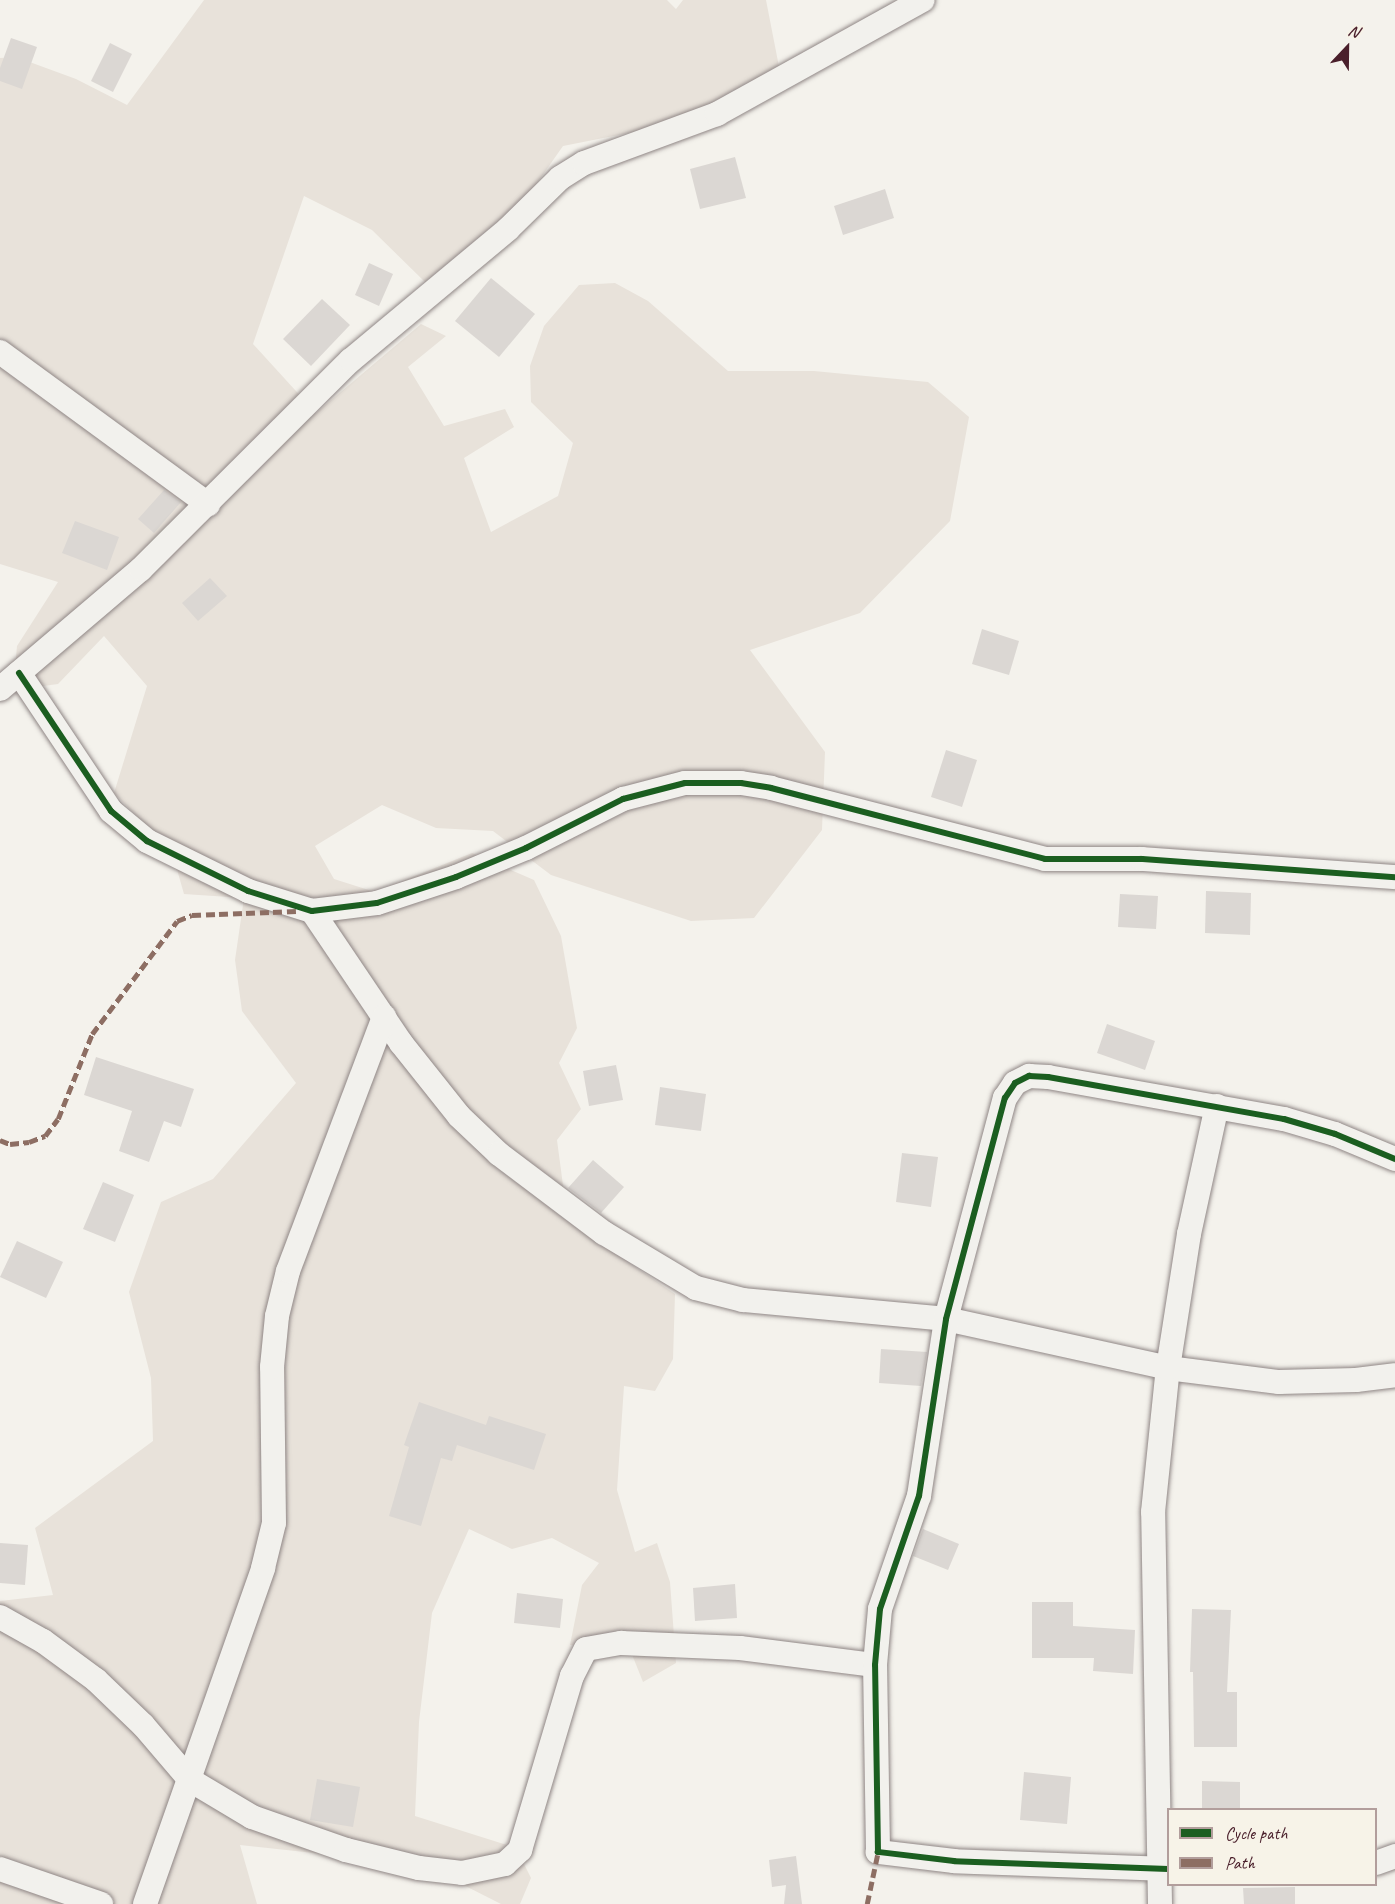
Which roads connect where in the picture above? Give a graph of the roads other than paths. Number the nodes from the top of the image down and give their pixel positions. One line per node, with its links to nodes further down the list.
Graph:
1 (923, 0): 3 (street)
2 (0, 352): 3 (street)
3 (208, 504): 4 (street)
4 (19, 673): 5 (street); 7 (street)
5 (0, 689)
6 (1395, 877): 7 (street)
7 (312, 911): 8 (street)
8 (384, 1017): 11 (street); 16 (street)
9 (1217, 1106): 10 (street); 11 (street); 12 (street)
10 (1395, 1159)
11 (946, 1319): 12 (street); 15 (street)
12 (1168, 1368): 13 (street); 20 (street)
13 (1395, 1375)
14 (0, 1617): 16 (street)
15 (875, 1665): 16 (street); 20 (street)
16 (190, 1780): 22 (street)
17 (1395, 1856): 18 (street)
18 (1377, 1863)
19 (0, 1869): 21 (street)
20 (1164, 1869): 23 (street)
21 (101, 1904)
22 (145, 1904)
23 (1160, 1904)

